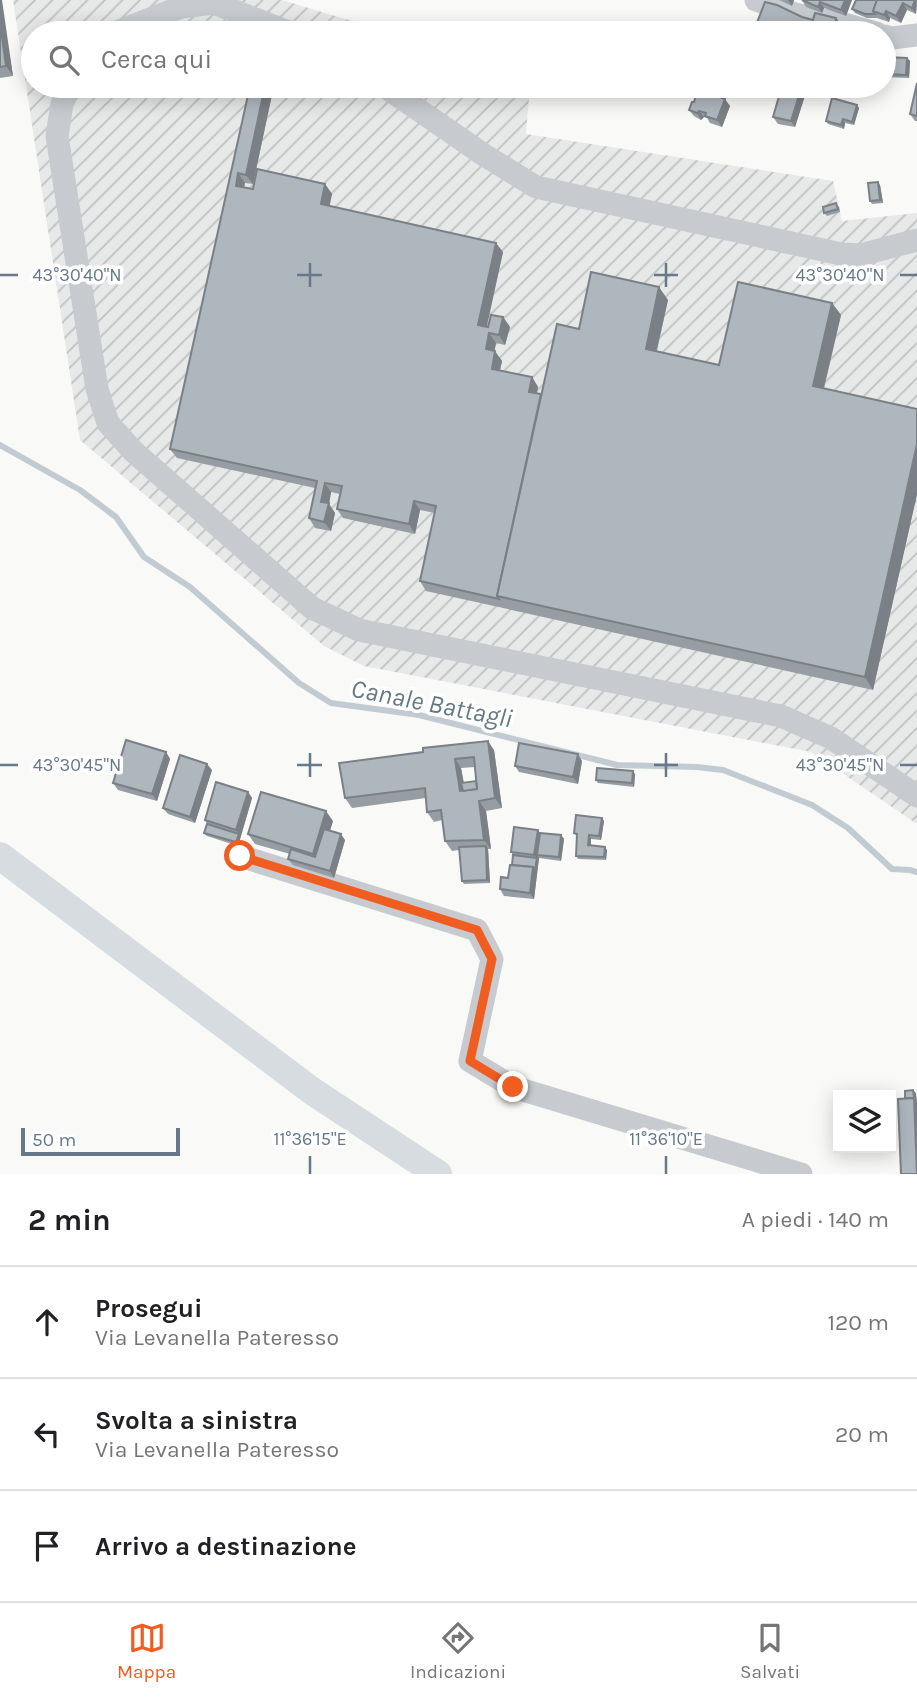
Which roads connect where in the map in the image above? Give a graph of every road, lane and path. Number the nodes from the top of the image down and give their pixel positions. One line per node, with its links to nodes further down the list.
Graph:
1 (756, 0): 5 (street)
2 (213, 2): 3 (street); 4 (street)
3 (145, 21)
4 (261, 21)
5 (829, 21)
6 (917, 35): 7 (street)
7 (896, 38)
8 (65, 98): 11 (street)
9 (401, 98): 10 (street)
10 (917, 240)
11 (917, 796)
12 (0, 856): 14 (main road)
13 (240, 856): 15 (street)
14 (438, 1174)
15 (801, 1174)

